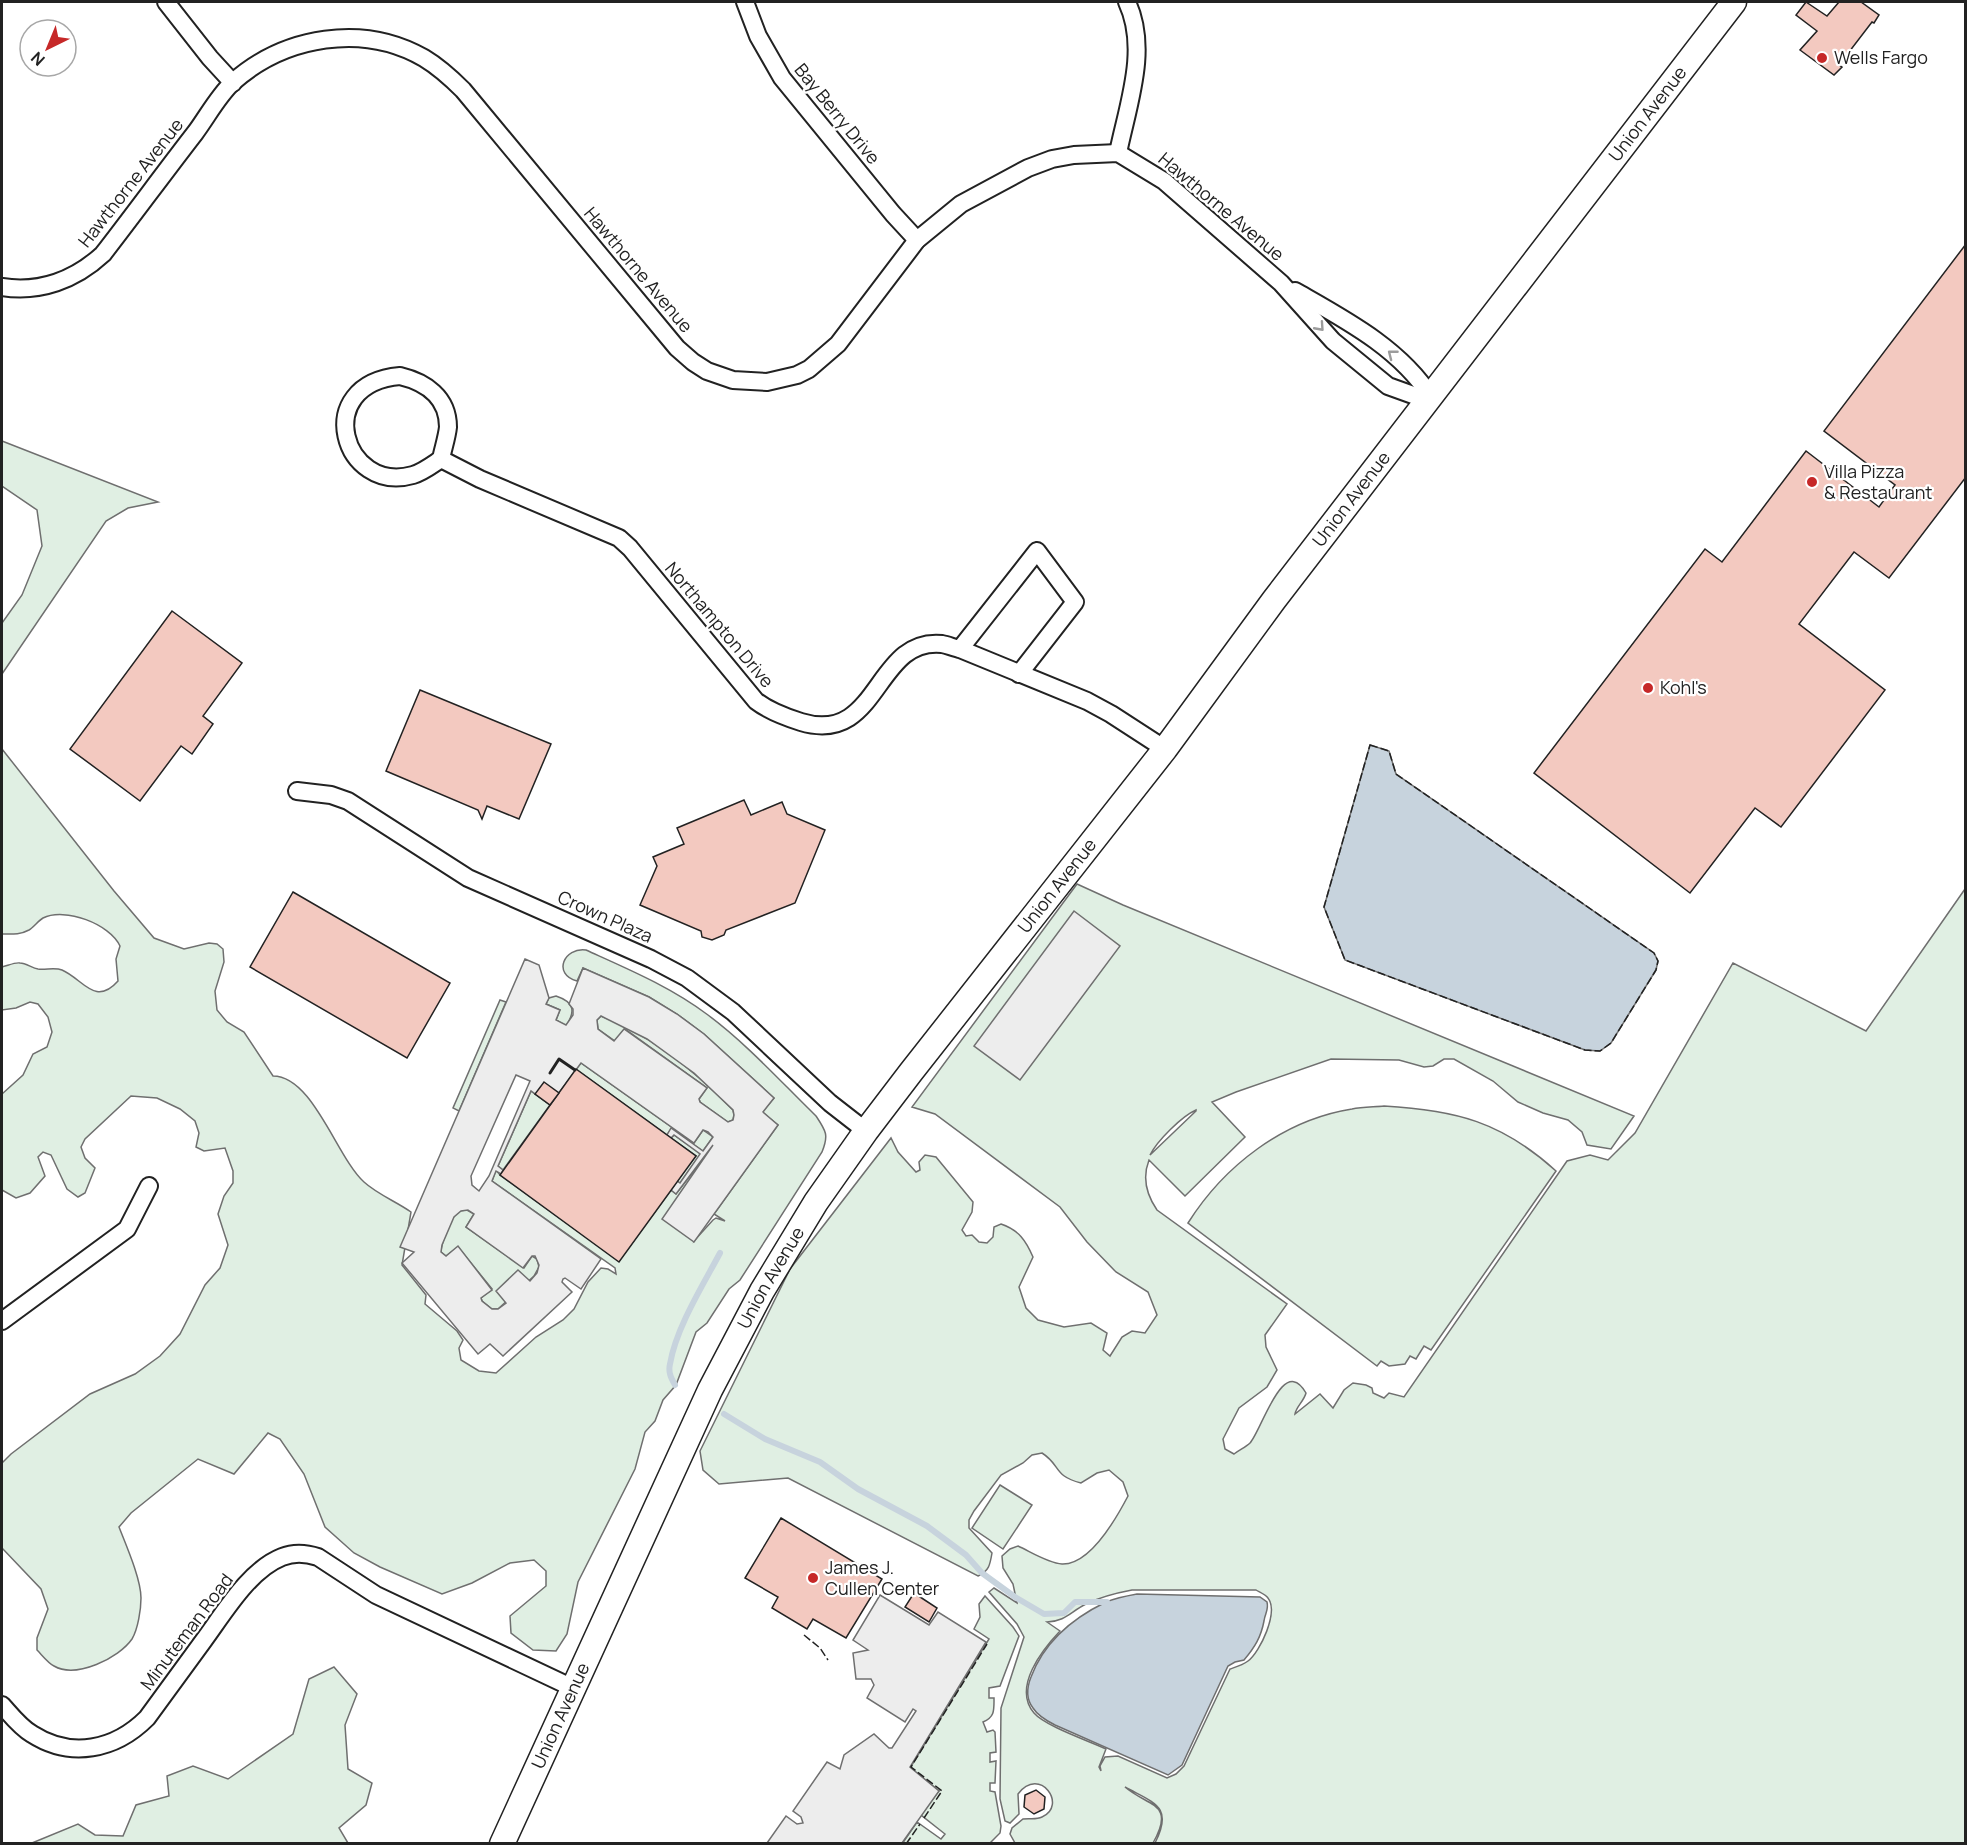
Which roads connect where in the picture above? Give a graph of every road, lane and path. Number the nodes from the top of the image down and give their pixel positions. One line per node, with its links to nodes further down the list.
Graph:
1 (166, 2): 5 (street)
2 (745, 2): 7 (street, Bay Berry Drive)
3 (1126, 2): 6 (street)
4 (1734, 2): 10 (street, Union Avenue)
5 (232, 83): 7 (street, Hawthorne Avenue); 9 (street, Hawthorne Avenue)
6 (1118, 153): 7 (street, Hawthorne Avenue); 8 (street, Hawthorne Avenue)
7 (917, 240)
8 (1281, 283): 10 (street, Hawthorne Avenue, one-way to 8); 10 (street, Hawthorne Avenue, one-way to 10)
9 (2, 287)
10 (1431, 397): 14 (street, Union Avenue)
11 (441, 459): 11 (street); 12 (street, Northampton Drive)
12 (960, 649): 13 (street, Northampton Drive); 13 (street)
13 (1019, 674): 14 (street, Northampton Drive)
14 (1165, 749): 16 (street, Union Avenue)
15 (297, 791): 16 (street, Crown Plaza)
16 (866, 1131): 19 (street, Union Avenue)
17 (149, 1186): 18 (street)
18 (2, 1321)
19 (573, 1688): 20 (street, Minuteman Road); 21 (street, Union Avenue)
20 (2, 1705)
21 (502, 1844)

